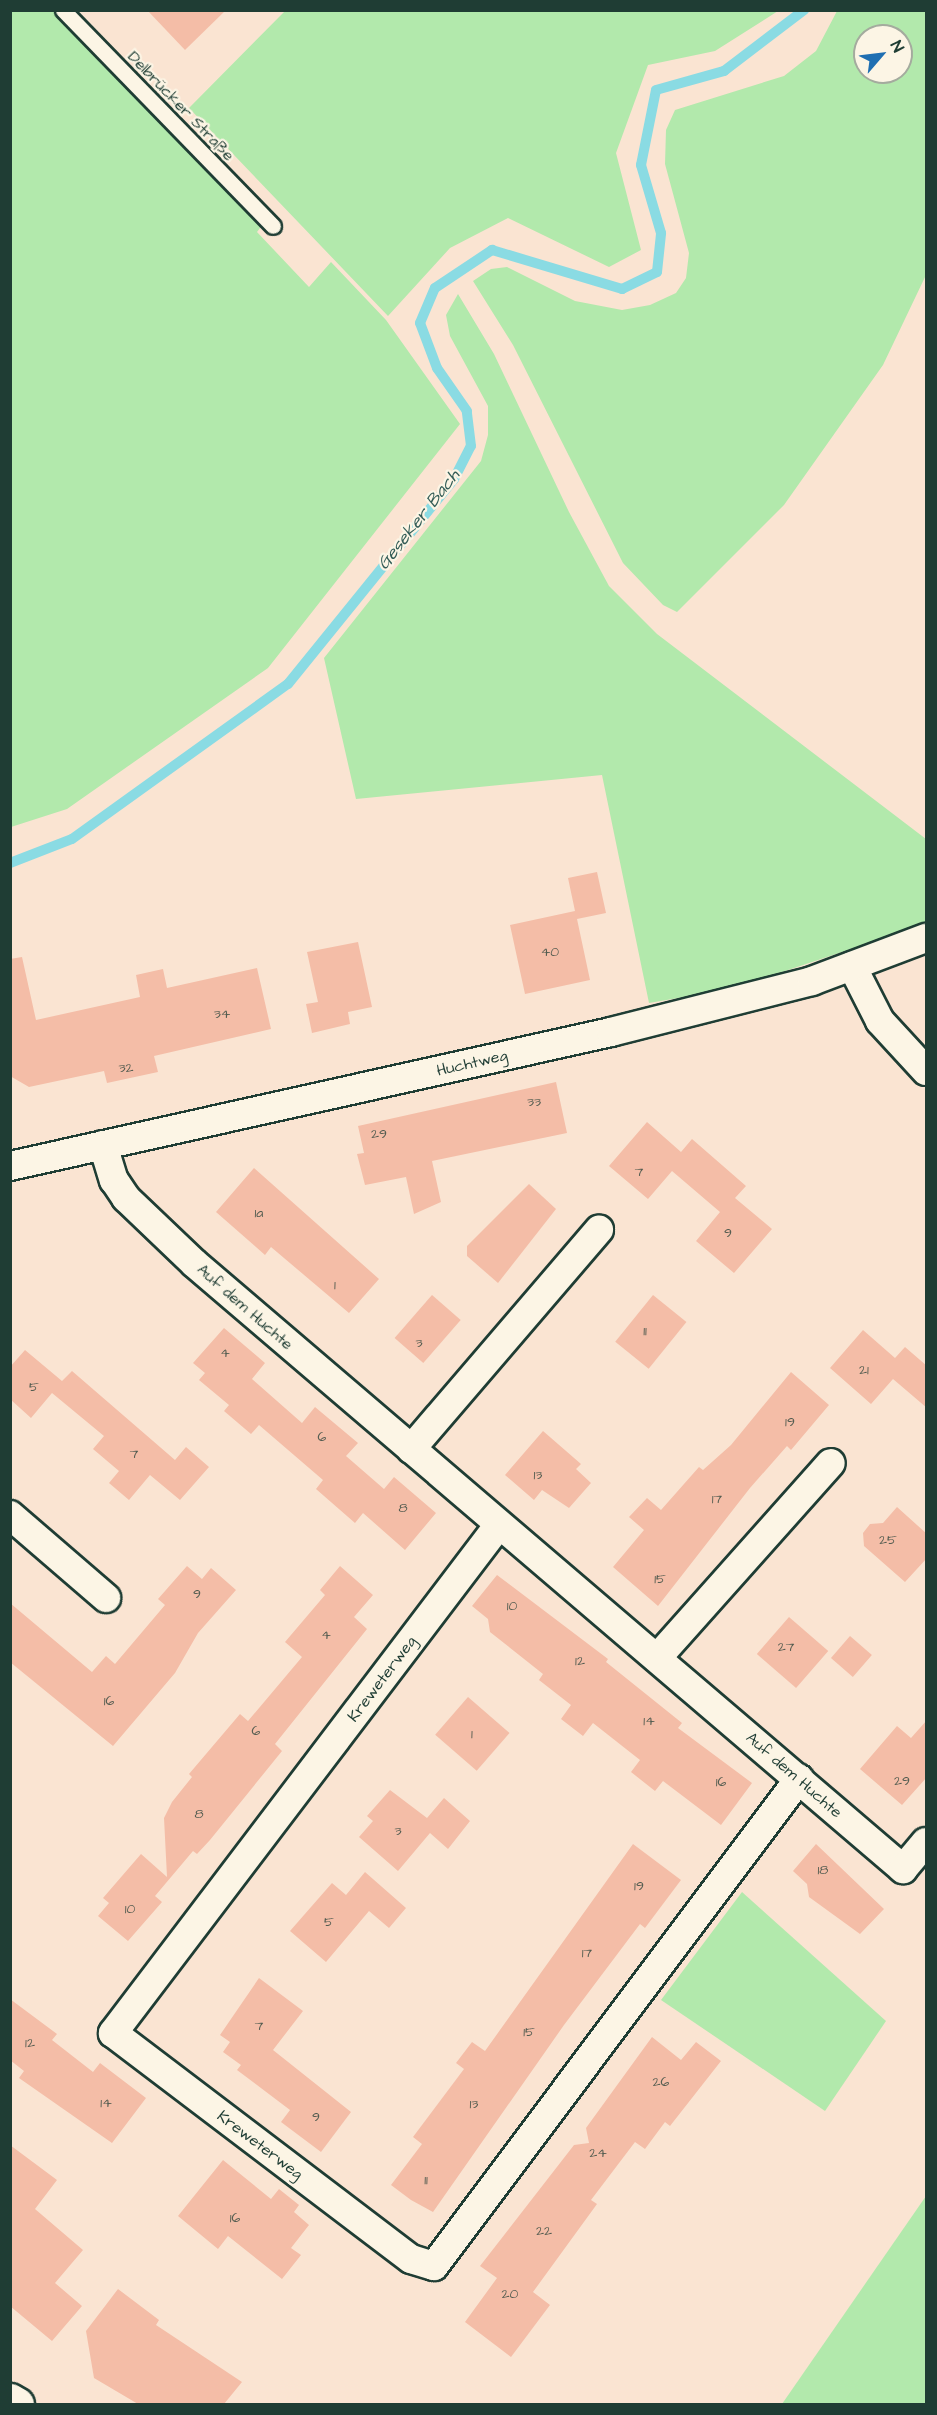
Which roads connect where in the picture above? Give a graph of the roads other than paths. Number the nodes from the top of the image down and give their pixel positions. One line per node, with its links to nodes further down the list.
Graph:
1 (63, 10): 2 (lane, Delbrücker Straße)
2 (273, 226)
3 (927, 938): 4 (street, Huchtweg)
4 (852, 966): 5 (street); 6 (street, Huchtweg)
5 (927, 1071)
6 (103, 1145): 7 (street, Huchtweg); 9 (street, Auf dem Huchte)
7 (10, 1166)
8 (599, 1230): 9 (street)
9 (411, 1449): 12 (street, Auf dem Huchte)
10 (831, 1463): 14 (street)
11 (10, 1515): 13 (street)
12 (498, 1526): 14 (street, Auf dem Huchte); 15 (street, Kreweterweg)
13 (106, 1598)
14 (657, 1658): 15 (street, Auf dem Huchte)
15 (799, 1779): 16 (street, Auf dem Huchte)
16 (927, 1842)
17 (10, 2400): 18 (street)
18 (17, 2404)

